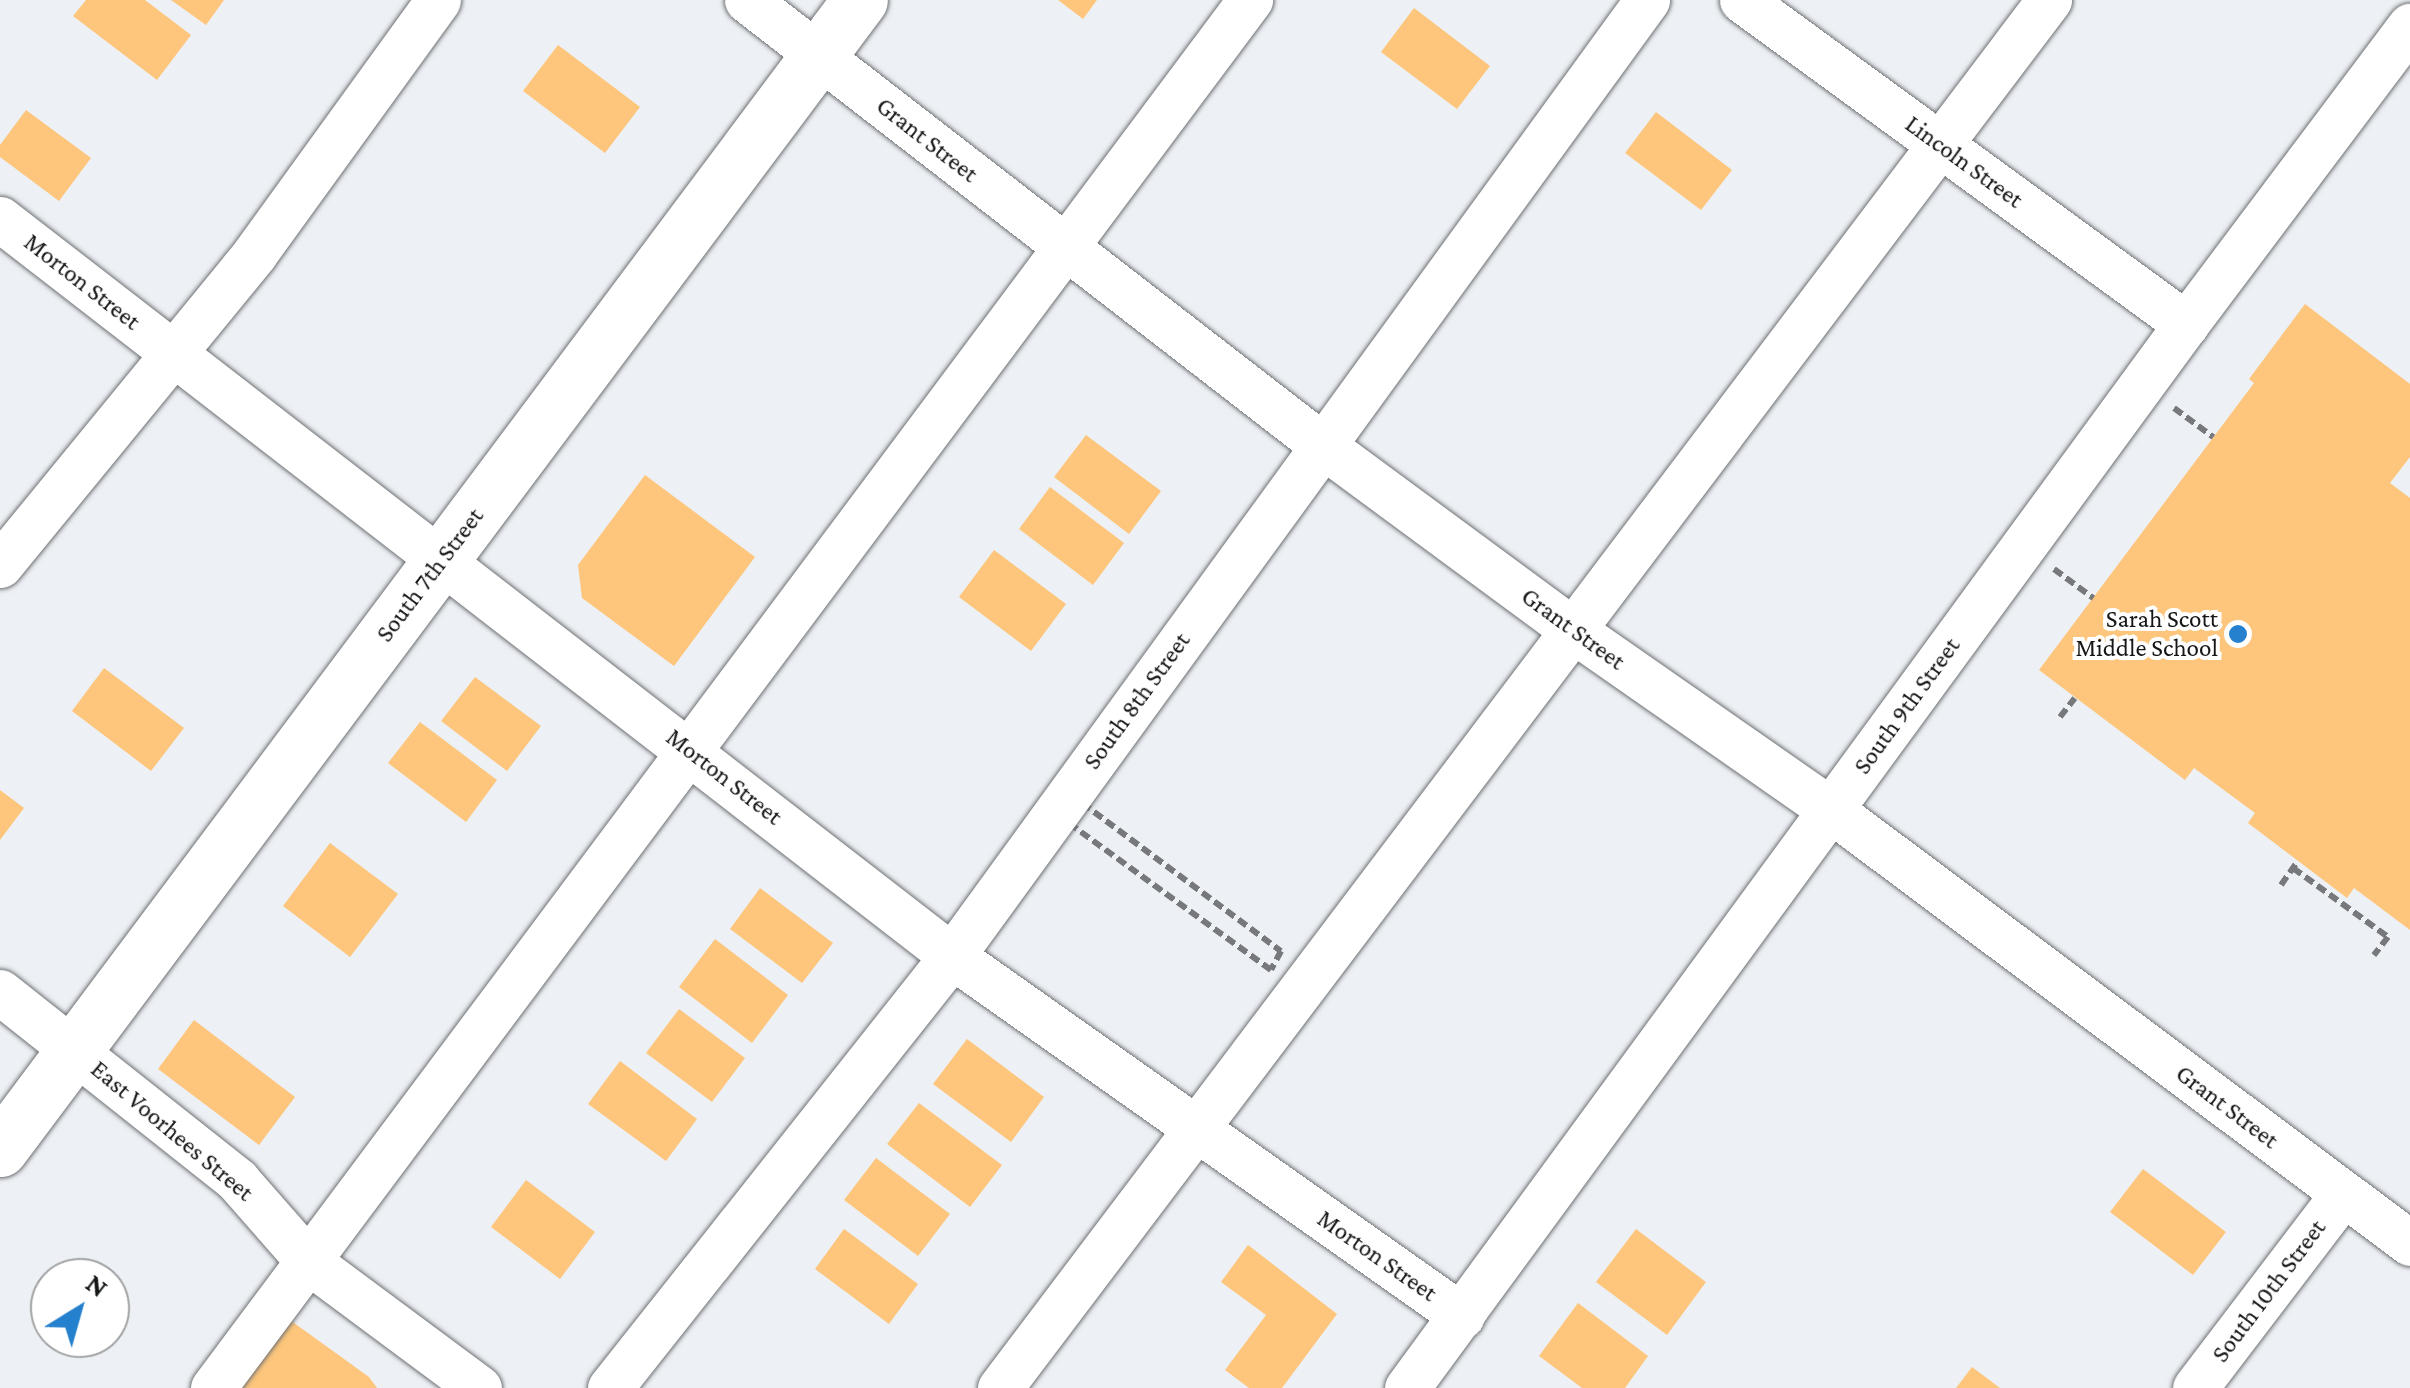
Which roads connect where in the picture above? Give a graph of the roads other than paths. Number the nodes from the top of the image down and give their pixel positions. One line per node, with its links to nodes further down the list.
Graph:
1 (438, 0): 14 (street)
2 (747, 0): 9 (street, Grant Street)
3 (860, 0): 9 (main road, South 7th Street)
4 (1250, 0): 12 (street)
5 (1647, 0): 15 (street, South 8th Street)
6 (1742, 0): 10 (street, Lincoln Street)
7 (2049, 0): 10 (street)
8 (2410, 26): 13 (street, South 9th Street)
9 (818, 55): 12 (street, Grant Street); 16 (main road, South 7th Street)
10 (1941, 145): 13 (street, Lincoln Street); 18 (street)
11 (0, 219): 14 (street, Morton Street)
12 (1067, 248): 15 (street, Grant Street); 19 (street)
13 (2186, 324): 20 (street, South 9th Street)
14 (172, 351): 16 (street, Morton Street); 17 (street)
15 (1322, 445): 18 (street, Grant Street); 21 (street, South 8th Street)
16 (442, 560): 19 (street, Morton Street); 23 (main road, South 7th Street)
17 (0, 566)
18 (1570, 628): 20 (street, Grant Street); 24 (street)
19 (689, 750): 21 (street, Morton Street); 28 (street)
20 (1831, 810): 26 (street, Grant Street); 29 (street, South 9th Street)
21 (952, 956): 24 (street, Morton Street); 32 (street, South 8th Street)
22 (0, 992): 23 (street, East Voorhees Street)
23 (74, 1049): 25 (main road, South 7th Street); 28 (street, East Voorhees Street)
24 (1195, 1128): 29 (street, Morton Street); 33 (street)
25 (0, 1149)
26 (2343, 1194): 27 (street, Grant Street); 35 (street, South 10th Street)
27 (2410, 1242)
28 (308, 1261): 30 (street); 31 (street, East Voorhees Street)
29 (1462, 1316): 34 (street, South 9th Street)
30 (212, 1388)
31 (479, 1388)
32 (610, 1388)
33 (1000, 1388)
34 (1407, 1388)
35 (2195, 1388)

